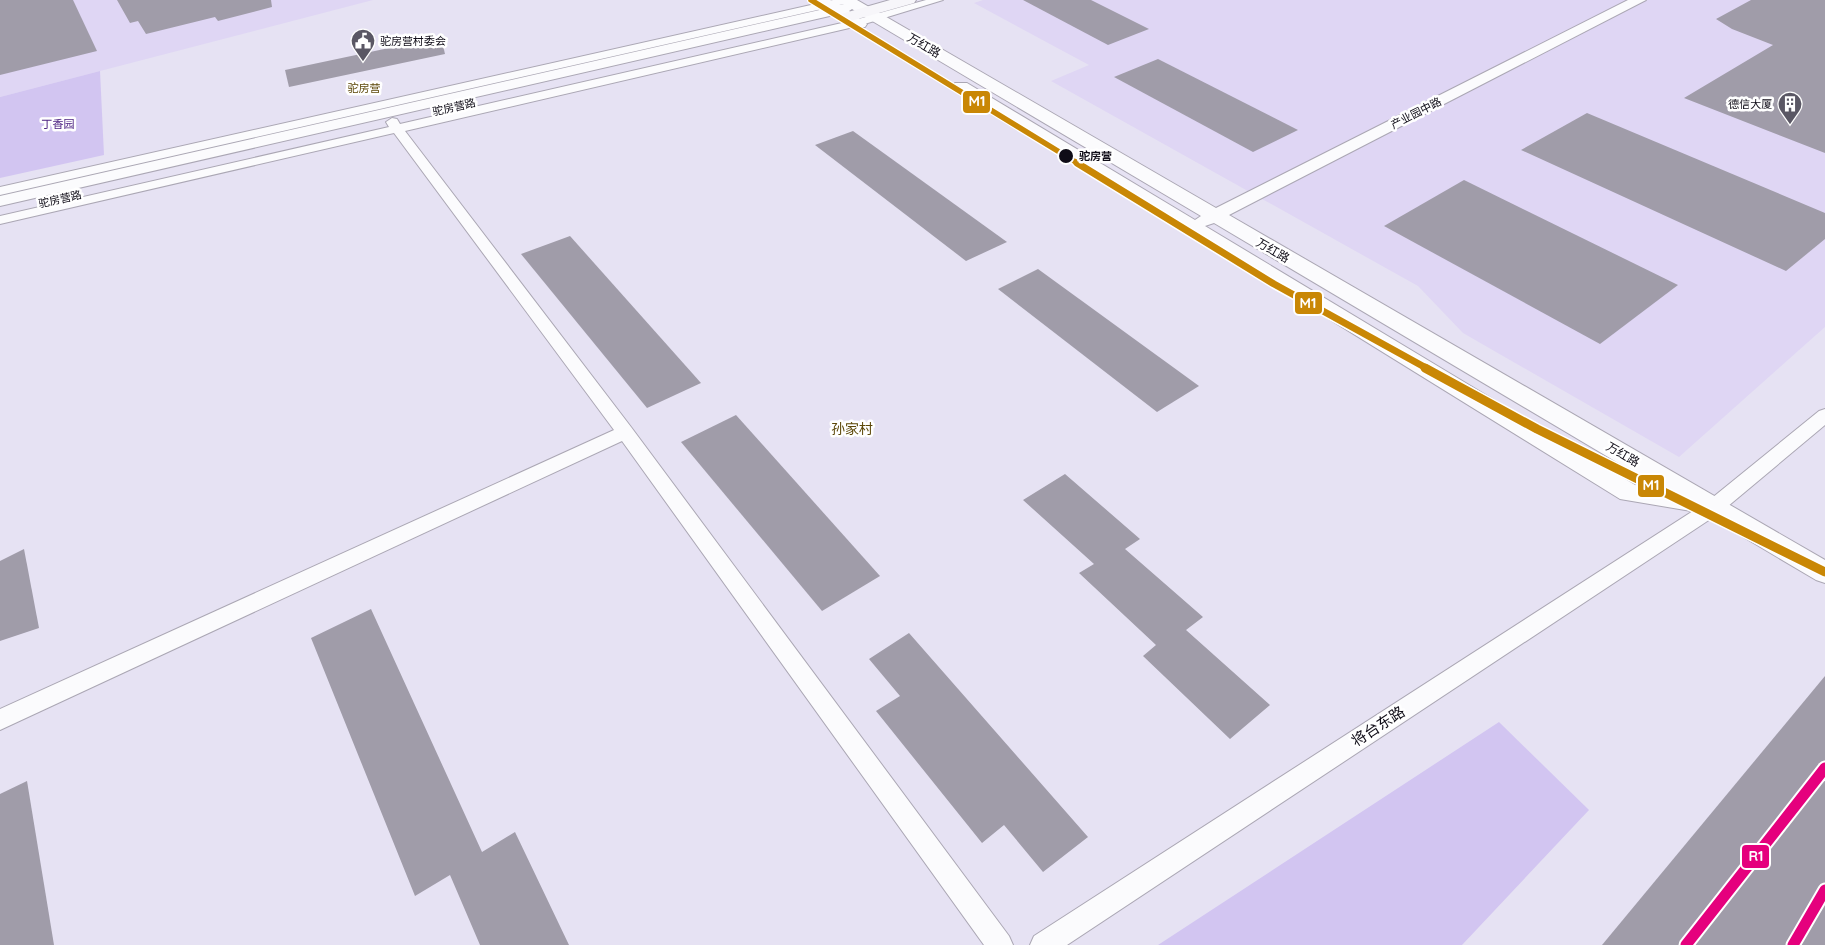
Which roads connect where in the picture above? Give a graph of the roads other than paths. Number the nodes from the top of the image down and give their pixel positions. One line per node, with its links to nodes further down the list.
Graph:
1 (908, 0): 4 (main road, 驼房营路)
2 (938, 0): 4 (street)
3 (1639, 0): 9 (street, 产业园中路)
4 (851, 8): 5 (street, 驼房营路); 6 (street); 7 (street, 驼房营路); 9 (street, 万红路); 11 (street, 万红路)
5 (395, 125): 8 (street, 驼房营路); 10 (street); 13 (street)
6 (0, 191)
7 (0, 201)
8 (0, 213)
9 (1215, 215): 11 (street, 产业园中路); 14 (street, 万红路)
10 (0, 220)
11 (1193, 226): 14 (street, 万红路)
12 (1825, 415): 14 (street, 将台东路)
13 (625, 432): 16 (street); 17 (street)
14 (1714, 507): 15 (street); 18 (street, 将台东路)
15 (1825, 573)
16 (0, 720)
17 (1000, 945)
18 (1043, 945)

